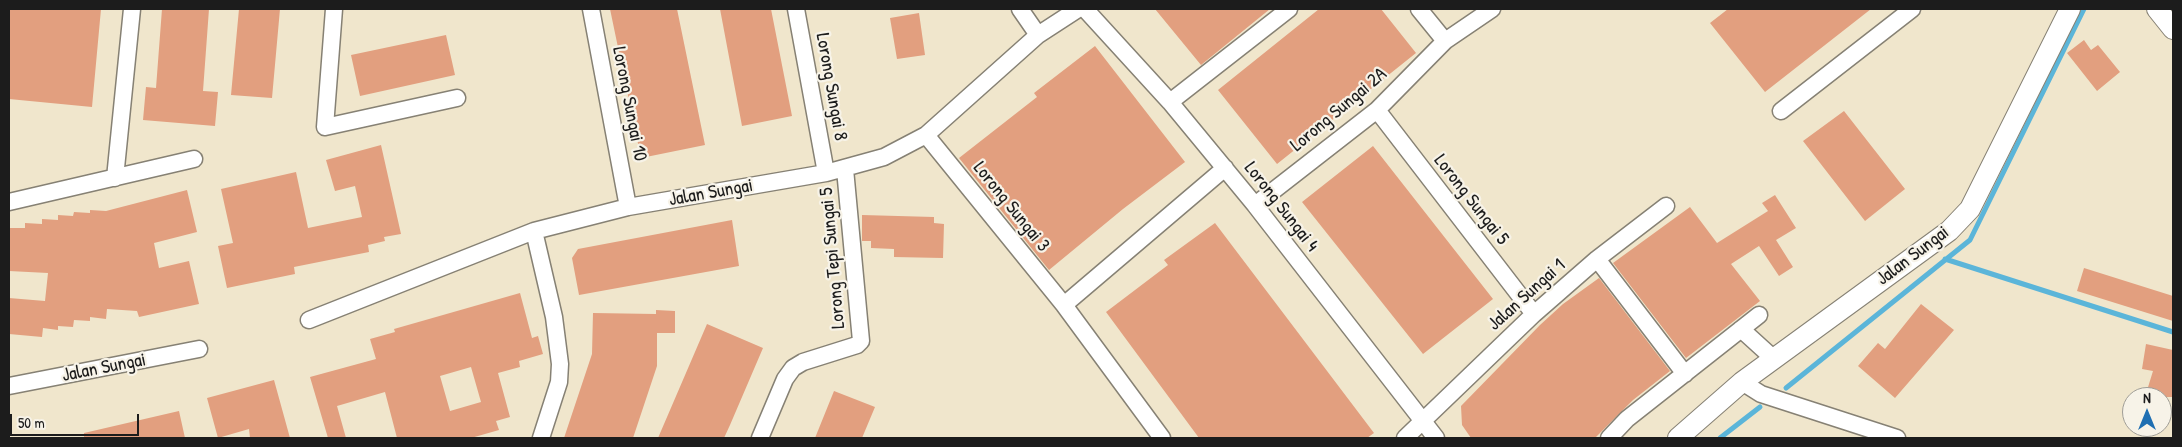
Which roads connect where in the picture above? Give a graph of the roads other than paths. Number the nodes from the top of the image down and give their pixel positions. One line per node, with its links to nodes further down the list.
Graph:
1 (132, 9): 26 (street)
2 (334, 9): 17 (street)
3 (591, 9): 30 (street, Lorong Sungai 10)
4 (796, 9): 25 (street, Lorong Sungai 8)
5 (1020, 9): 15 (street)
6 (1078, 9): 15 (street, Jalan Sungai)
7 (1086, 9): 18 (street, Lorong Sungai 4)
8 (1289, 9): 18 (street)
9 (1419, 9): 16 (street)
10 (1492, 9): 16 (street, Lorong Sungai 2A)
11 (1912, 9): 20 (street)
12 (2070, 9): 39 (street, Jalan Sungai)
13 (2157, 9): 14 (street)
14 (2173, 29)
15 (1038, 35): 21 (street, Jalan Sungai)
16 (1445, 41): 19 (street, Lorong Sungai 2A)
17 (457, 98)
18 (1170, 102): 23 (street, Lorong Sungai 4)
19 (1377, 110): 28 (street, Lorong Sungai 2A); 34 (street, Lorong Sungai 5)
20 (1782, 111)
21 (926, 135): 24 (street, Jalan Sungai); 33 (street, Lorong Sungai 3)
22 (194, 159): 26 (street)
23 (1225, 168): 28 (street, Lorong Sungai 4); 33 (street)
24 (845, 169): 25 (street, Jalan Sungai); 45 (street, Lorong Tepi Sungai 5)
25 (826, 173): 30 (street, Jalan Sungai)
26 (115, 178): 27 (street)
27 (9, 202)
28 (1255, 205): 43 (street, Lorong Sungai 4)
29 (1666, 206): 32 (street, Jalan Sungai 1)
30 (628, 207): 31 (street, Jalan Sungai)
31 (534, 231): 36 (street, Jalan Sungai); 44 (street)
32 (1597, 259): 34 (street, Jalan Sungai 1); 40 (street)
33 (1064, 305): 46 (street, Lorong Sungai 3)
34 (1534, 314): 43 (street, Jalan Sungai 1)
35 (1759, 315): 37 (street)
36 (309, 320)
37 (1741, 329): 39 (street); 40 (street)
38 (198, 349): 42 (street, Jalan Sungai)
39 (1774, 359): 41 (street, Jalan Sungai)
40 (1685, 374): 49 (street)
41 (1742, 382): 50 (street, Jalan Sungai); 51 (street)
42 (9, 386)
43 (1422, 420): 47 (street); 48 (street, Lorong Sungai 4)
44 (541, 438)
45 (760, 438)
46 (1162, 438)
47 (1405, 438)
48 (1436, 438)
49 (1608, 438)
50 (1678, 438)
51 (1897, 438)

